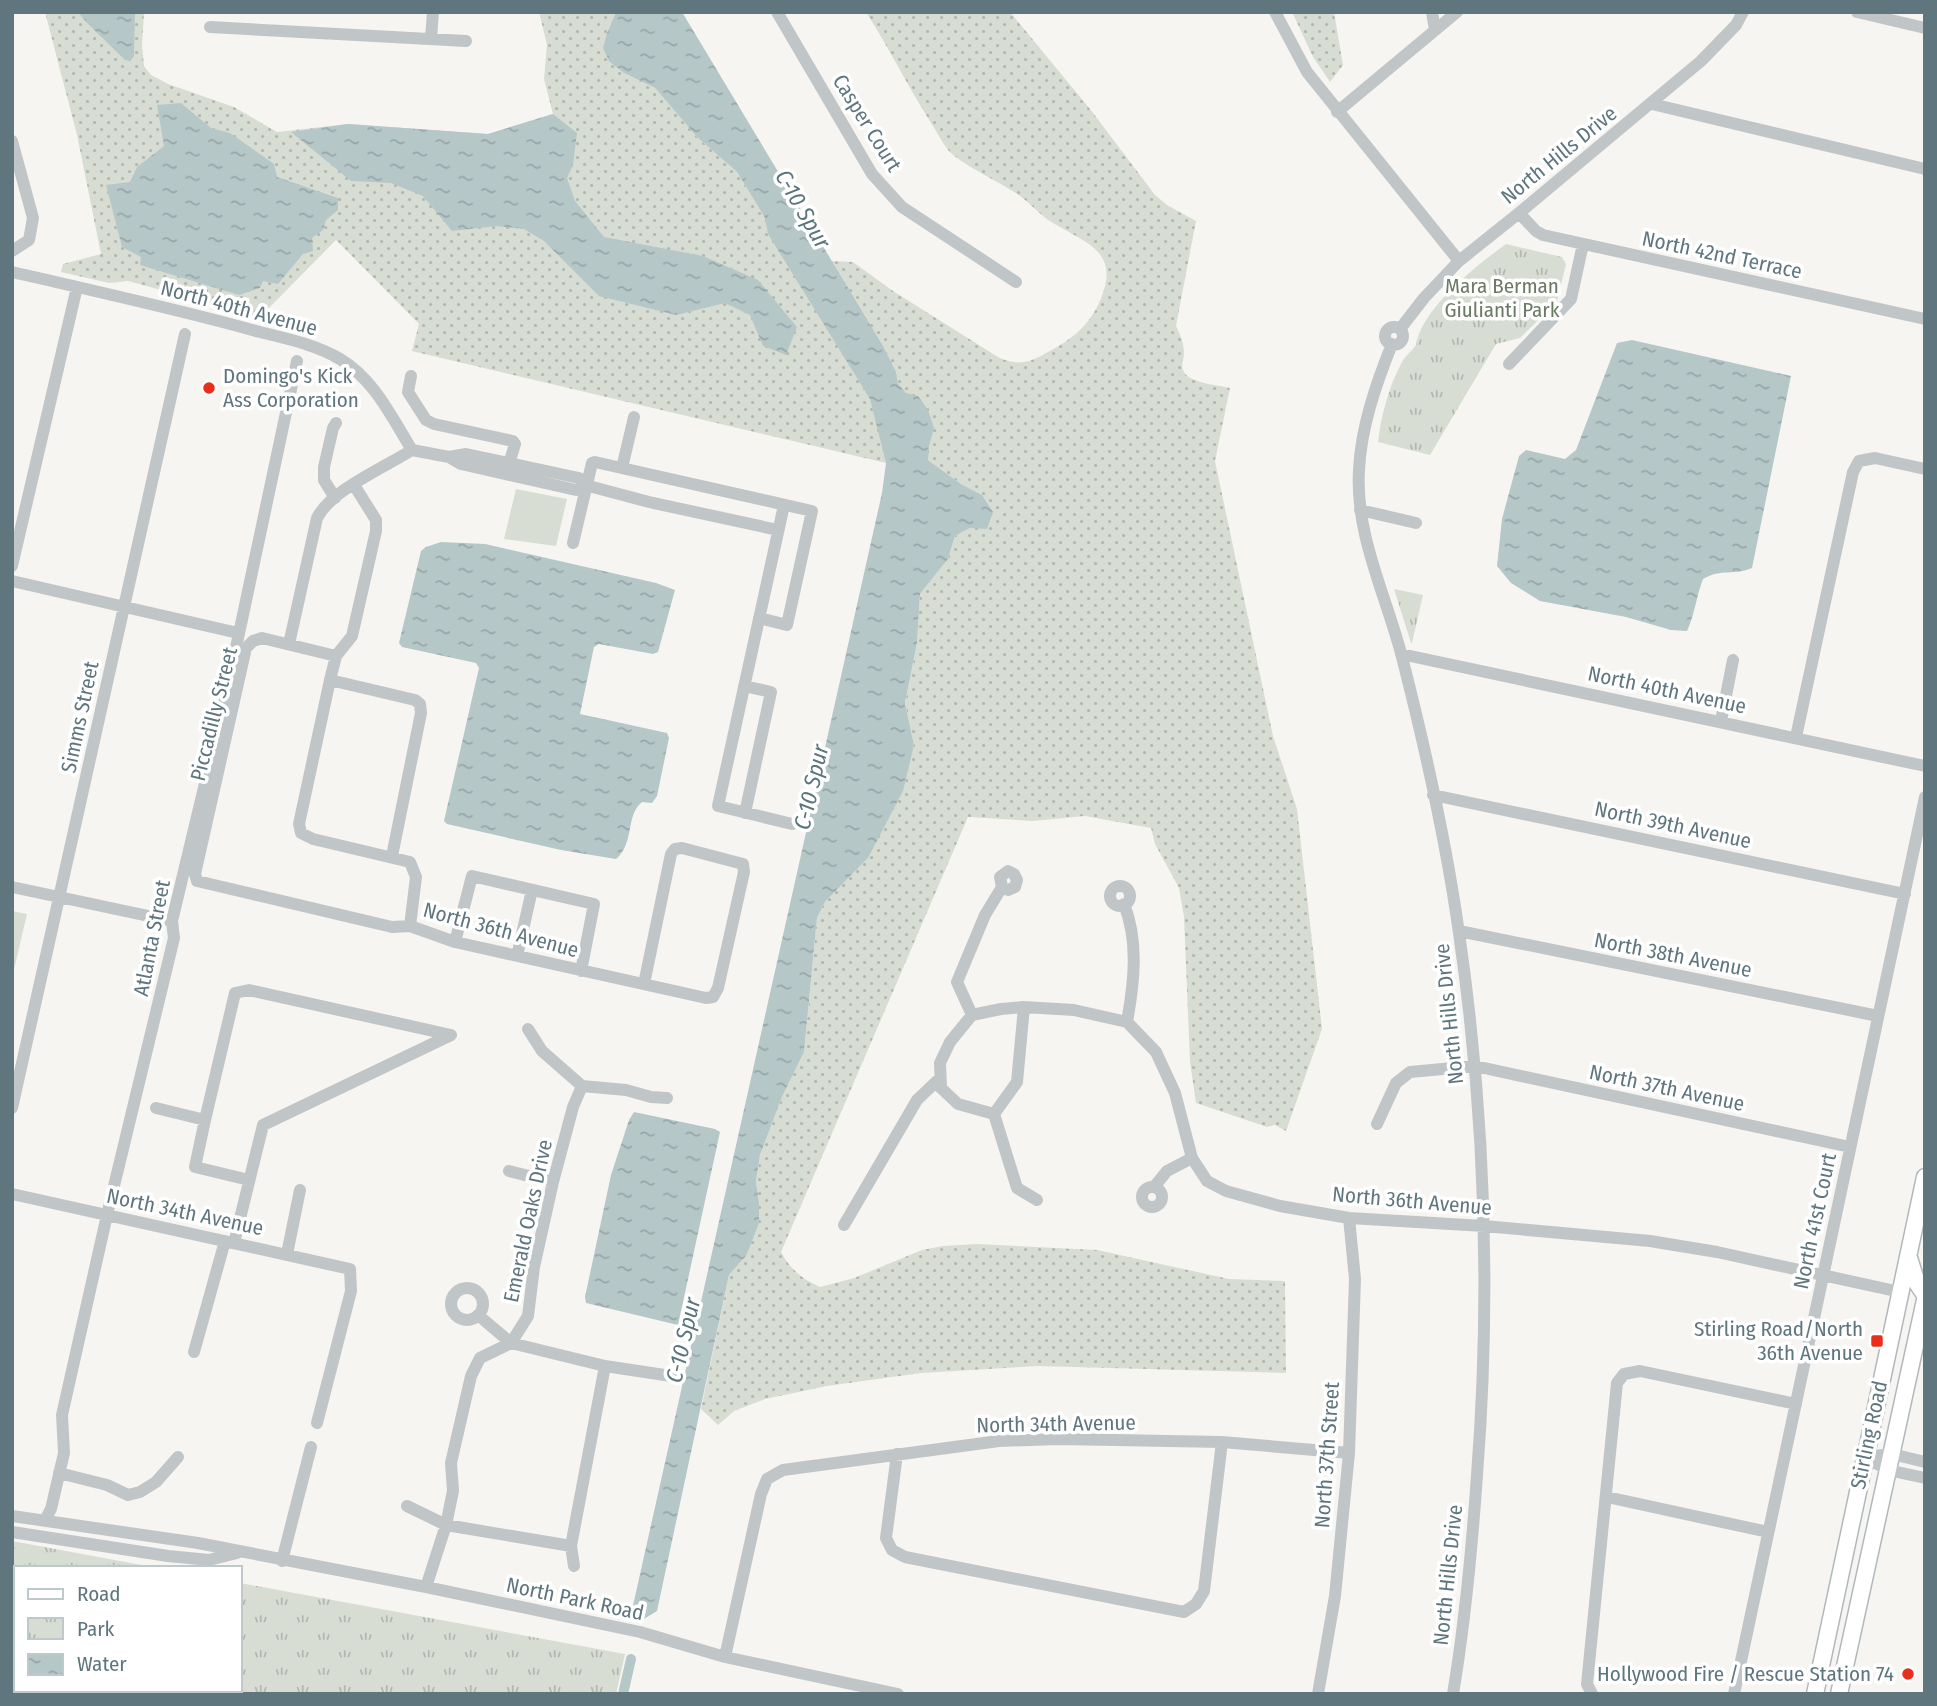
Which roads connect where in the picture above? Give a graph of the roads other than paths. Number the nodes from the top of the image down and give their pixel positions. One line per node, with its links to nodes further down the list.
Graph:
1 (433, 12): 11 (street)
2 (777, 12): 22 (street, Casper Court)
3 (1275, 12): 14 (street)
4 (1432, 12): 10 (street)
5 (1457, 12): 10 (street)
6 (1743, 12): 13 (street, North Hills Drive)
7 (1857, 12): 9 (street)
8 (211, 27): 11 (street)
9 (1925, 28)
10 (1435, 30): 14 (street)
11 (430, 38): 12 (street)
12 (466, 41)
13 (1652, 104): 16 (street); 17 (street, North Hills Drive)
14 (1337, 112): 20 (street)
15 (12, 141): 19 (street)
16 (1925, 169)
17 (1520, 213): 18 (street, North 42nd Terrace); 20 (street, North Hills Drive)
18 (1583, 244): 24 (street, North 42nd Terrace); 27 (street)
19 (12, 251)
20 (1459, 261): 39 (street, North Hills Drive)
21 (12, 272): 23 (street, North 40th Avenue)
22 (1016, 282)
23 (77, 287): 31 (street, North 40th Avenue); 43 (street)
24 (1925, 320)
25 (185, 334): 45 (street, Simms Street)
26 (297, 361): 47 (street, Atlanta Street)
27 (1509, 364)
28 (411, 376): 33 (street)
29 (634, 417): 32 (street)
30 (336, 423): 37 (street)
31 (412, 450): 33 (street); 35 (street)
32 (622, 468): 36 (street); 38 (street)
33 (508, 469): 36 (street)
34 (1925, 469): 55 (street)
35 (354, 485): 37 (street); 50 (street)
36 (585, 485): 41 (street); 42 (street)
37 (335, 498): 48 (street)
38 (783, 506): 41 (street); 46 (street)
39 (1360, 510): 40 (street); 49 (street, North Hills Drive)
40 (1416, 523)
41 (778, 530): 46 (street)
42 (573, 543)
43 (12, 566)
44 (12, 581): 45 (street)
45 (124, 606): 47 (street); 67 (street, Simms Street)
46 (759, 618): 53 (street)
47 (239, 633): 69 (street, Atlanta Street)
48 (289, 644): 50 (street, Piccadilly Street); 62 (street, Piccadilly Street)
49 (1401, 654): 54 (street, North 40th Avenue); 57 (street, North Hills Drive)
50 (336, 656): 52 (street)
51 (1733, 660): 54 (street)
52 (330, 680): 61 (street); 61 (street)
53 (744, 686): 59 (street); 59 (street)
54 (1721, 721): 55 (street, North 40th Avenue)
55 (1796, 737): 56 (street, North 40th Avenue)
56 (1925, 766)
57 (1433, 795): 66 (street, North 39th Avenue); 71 (street, North Hills Drive)
58 (1925, 797): 66 (street, North 41st Court)
59 (744, 813): 60 (street)
60 (792, 824)
61 (392, 856): 70 (street)
62 (197, 881): 70 (street, North 36th Avenue)
63 (12, 887): 67 (street)
64 (1002, 887): 77 (street)
65 (532, 890): 72 (street); 73 (street); 74 (street)
66 (1905, 894): 78 (street, North 41st Court)
67 (59, 898): 69 (street); 85 (street, Simms Street)
68 (1124, 904): 79 (street)
69 (172, 921): 100 (street, Atlanta Street)
70 (410, 926): 72 (street, North 36th Avenue)
71 (1459, 931): 78 (street, North 38th Avenue); 81 (street, North Hills Drive)
72 (455, 942): 73 (street, North 36th Avenue)
73 (517, 956): 74 (street, North 36th Avenue)
74 (581, 971): 75 (street, North 36th Avenue)
75 (644, 984): 75 (street, North 36th Avenue)
76 (1024, 1007): 77 (street); 79 (street); 87 (street)
77 (972, 1015): 82 (street)
78 (1878, 1016): 90 (street, North 41st Court)
79 (1127, 1022): 91 (street, North 36th Avenue)
80 (528, 1029): 83 (street)
81 (1475, 1066): 89 (street, North 37th Avenue); 90 (street, North 37th Avenue); 103 (street, North Hills Drive)
82 (939, 1079): 87 (street); 102 (street)
83 (582, 1086): 84 (street); 95 (street, Emerald Oaks Drive)
84 (667, 1098)
85 (12, 1108)
86 (156, 1108): 88 (street)
87 (994, 1114): 99 (street)
88 (205, 1121): 94 (street); 94 (street)
89 (1377, 1124)
90 (1850, 1147): 107 (street, North 41st Court)
91 (1192, 1158): 96 (street); 101 (street, North 36th Avenue)
92 (509, 1171): 95 (street)
93 (1925, 1177): 106 (main road, Stirling Road)
94 (249, 1180): 104 (street)
95 (553, 1182): 111 (street, Emerald Oaks Drive)
96 (1154, 1187)
97 (300, 1189): 105 (street)
98 (12, 1194): 100 (street, North 34th Avenue)
99 (1037, 1200)
100 (107, 1215): 104 (street, North 34th Avenue); 125 (street, Atlanta Street)
101 (1349, 1218): 103 (street, North 36th Avenue); 119 (street, North 37th Street)
102 (844, 1225)
103 (1484, 1226): 107 (street, North 36th Avenue); 142 (street, North Hills Drive)
104 (229, 1242): 105 (street, North 34th Avenue); 112 (street)
105 (287, 1254): 116 (street, North 34th Avenue)
106 (1908, 1255): 108 (main road, Stirling Road); 109 (main road)
107 (1823, 1275): 108 (street, North 36th Avenue); 115 (street, North 41st Court)
108 (1900, 1292): 122 (main road, Stirling Road)
109 (1925, 1297): 123 (main road, Stirling Road)
110 (478, 1315): 111 (street)
111 (511, 1343): 113 (street); 131 (street)
112 (194, 1352)
113 (605, 1366): 114 (street); 134 (street)
114 (671, 1376)
115 (1796, 1404): 127 (street); 133 (street, North 41st Court)
116 (317, 1423)
117 (1222, 1442): 119 (street, North 34th Avenue); 120 (street, North 34th Avenue); 120 (street)
118 (311, 1447): 136 (street)
119 (1349, 1453): 141 (street, North 37th Street)
120 (897, 1454): 139 (street, North 34th Avenue)
121 (178, 1457): 125 (street)
122 (1865, 1457): 123 (street); 145 (main road, Stirling Road)
123 (1890, 1462): 124 (street); 126 (street); 146 (main road, Stirling Road)
124 (1925, 1462)
125 (58, 1473): 130 (street, Atlanta Street)
126 (1925, 1478)
127 (1607, 1497): 133 (street); 143 (street)
128 (407, 1506): 131 (street)
129 (12, 1516): 130 (street, North Park Road)
130 (45, 1520): 135 (street, North Park Road)
131 (446, 1525): 134 (street); 138 (street)
132 (12, 1532): 135 (street, North Park Road)
133 (1768, 1532): 144 (street, North 41st Court)
134 (571, 1546): 137 (street)
135 (241, 1552): 136 (street, North Park Road)
136 (282, 1561): 138 (street, North Park Road)
137 (574, 1566)
138 (426, 1587): 139 (street, North Park Road)
139 (725, 1657): 140 (street, North Park Road)
140 (898, 1694)
141 (1318, 1694)
142 (1452, 1694)
143 (1592, 1694)
144 (1734, 1694)
145 (1815, 1694)
146 (1839, 1694)

